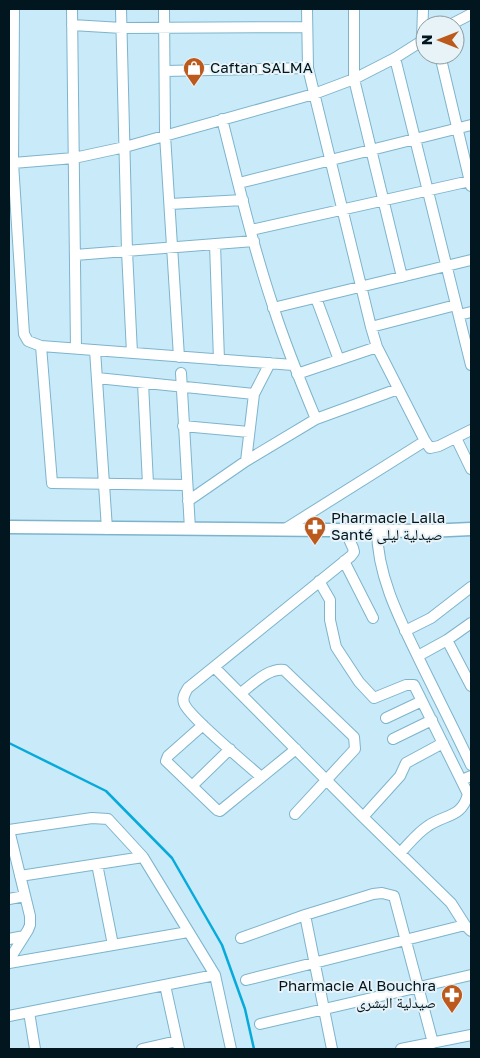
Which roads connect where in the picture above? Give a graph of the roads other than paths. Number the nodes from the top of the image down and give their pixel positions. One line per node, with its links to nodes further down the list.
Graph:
1 (14, 9): 27 (street)
2 (72, 9): 7 (street)
3 (121, 9): 9 (street)
4 (164, 9): 10 (street)
5 (307, 9): 8 (street)
6 (354, 9): 16 (street)
7 (72, 25): 9 (street); 25 (street)
8 (307, 27): 10 (street); 14 (street)
9 (122, 28): 10 (street); 23 (street)
10 (164, 28): 15 (street)
11 (415, 45): 12 (street)
12 (395, 58): 16 (street); 22 (street)
13 (442, 65): 20 (street)
14 (308, 68): 15 (street); 17 (street)
15 (165, 71): 21 (street)
16 (354, 79): 17 (street); 24 (street)
17 (314, 94): 18 (street); 26 (street)
18 (222, 119): 21 (street); 28 (street)
19 (471, 125): 20 (street)
20 (458, 129): 22 (street); 29 (street)
21 (166, 135): 23 (street); 33 (street)
22 (415, 140): 24 (street); 30 (street)
23 (125, 147): 25 (street); 39 (street)
24 (372, 150): 26 (street); 32 (street)
25 (74, 158): 27 (street); 40 (street)
26 (330, 161): 28 (street); 34 (street)
27 (13, 163): 50 (street)
28 (239, 183): 31 (street)
29 (471, 184): 30 (street)
30 (428, 191): 32 (street); 42 (street)
31 (243, 200): 33 (street); 35 (street)
32 (384, 200): 34 (street); 43 (street)
33 (170, 204): 38 (street)
34 (342, 210): 35 (street); 44 (street)
35 (251, 230): 36 (street)
36 (254, 241): 37 (street); 46 (street)
37 (215, 244): 38 (street); 56 (street)
38 (172, 248): 39 (street); 55 (street)
39 (127, 251): 40 (street); 54 (street)
40 (75, 255): 52 (street)
41 (471, 260): 42 (street)
42 (446, 266): 43 (street); 47 (street)
43 (402, 277): 44 (street)
44 (361, 287): 45 (street); 49 (street)
45 (316, 298): 46 (street); 57 (street)
46 (274, 308): 60 (street)
47 (458, 310): 48 (street); 49 (street); 59 (street)
48 (471, 312)
49 (371, 327): 51 (street)
50 (41, 346): 52 (street); 75 (street)
51 (377, 347): 57 (street); 65 (street)
52 (76, 349): 53 (street)
53 (95, 350): 54 (street); 62 (street)
54 (132, 353): 55 (street)
55 (179, 357): 56 (street)
56 (219, 360): 58 (street)
57 (338, 360): 60 (street)
58 (270, 363): 60 (street); 66 (street)
59 (471, 365)
60 (295, 370): 67 (street)
61 (181, 373): 64 (street)
62 (97, 378): 63 (street); 75 (street)
63 (142, 383): 64 (street); 76 (street)
64 (181, 387): 66 (street); 68 (street)
65 (398, 389): 67 (street); 72 (street)
66 (254, 394): 70 (street)
67 (316, 419): 73 (street)
68 (183, 426): 70 (street); 77 (street)
69 (471, 430): 71 (street)
70 (249, 432): 73 (street)
71 (456, 438): 72 (street); 74 (street)
72 (425, 442): 82 (street)
73 (246, 461): 78 (street)
74 (471, 468)
75 (104, 484): 76 (street); 80 (street)
76 (148, 484): 77 (street)
77 (187, 485): 78 (street)
78 (188, 501): 81 (street)
79 (11, 527): 80 (street)
80 (107, 529): 81 (street)
81 (190, 529): 82 (street)
82 (285, 529): 85 (street)
83 (377, 529): 84 (street); 85 (street); 91 (street)
84 (471, 529)
85 (345, 530): 86 (street)
86 (344, 561): 87 (street); 89 (street)
87 (319, 581): 94 (street); 97 (street)
88 (471, 587): 91 (street)
89 (373, 618)
90 (471, 623): 92 (street)
91 (405, 631): 93 (street)
92 (448, 640): 93 (street); 95 (street)
93 (418, 656): 105 (street)
94 (215, 668): 96 (street); 100 (street)
95 (471, 686)
96 (241, 693): 104 (street); 108 (street)
97 (422, 701): 98 (street); 99 (street)
98 (386, 718)
99 (432, 720): 101 (street); 102 (street)
100 (203, 725): 103 (street); 109 (street)
101 (393, 739)
102 (443, 743): 107 (street); 112 (street)
103 (230, 749): 106 (street); 109 (street)
104 (296, 749): 106 (street); 108 (street)
105 (471, 764)
106 (261, 777): 109 (street)
107 (467, 778): 110 (street)
108 (327, 781): 111 (street); 112 (street)
109 (192, 786)
110 (470, 794): 114 (street)
111 (295, 814)
112 (363, 818): 114 (street)
113 (9, 830): 115 (street); 116 (street)
114 (400, 853): 122 (street)
115 (12, 858): 118 (street)
116 (143, 858): 117 (street); 123 (street)
117 (98, 864): 118 (street); 128 (street)
118 (20, 876): 119 (street)
119 (24, 896): 120 (street); 124 (street)
120 (9, 899)
121 (305, 915): 125 (street); 127 (street); 130 (street)
122 (468, 928): 127 (street)
123 (188, 932): 128 (street); 132 (street)
124 (24, 936): 126 (street); 129 (street)
125 (241, 938)
126 (9, 939)
127 (406, 940): 130 (street); 135 (street)
128 (113, 945): 129 (street)
129 (9, 961)
130 (315, 963): 133 (street); 136 (street)
131 (471, 974): 135 (street)
132 (215, 975): 134 (street); 146 (street)
133 (246, 980)
134 (166, 985): 137 (street); 143 (street)
135 (418, 987): 136 (street); 142 (street)
136 (324, 1009): 139 (street); 147 (street)
137 (29, 1012): 138 (street); 144 (street)
138 (9, 1016)
139 (260, 1024)
140 (471, 1035): 141 (street)
141 (456, 1038): 142 (street); 149 (street)
142 (433, 1043): 148 (street)
143 (178, 1045): 145 (street)
144 (35, 1049)
145 (142, 1049)
146 (231, 1049)
147 (332, 1049)
148 (401, 1049)
149 (458, 1049)

